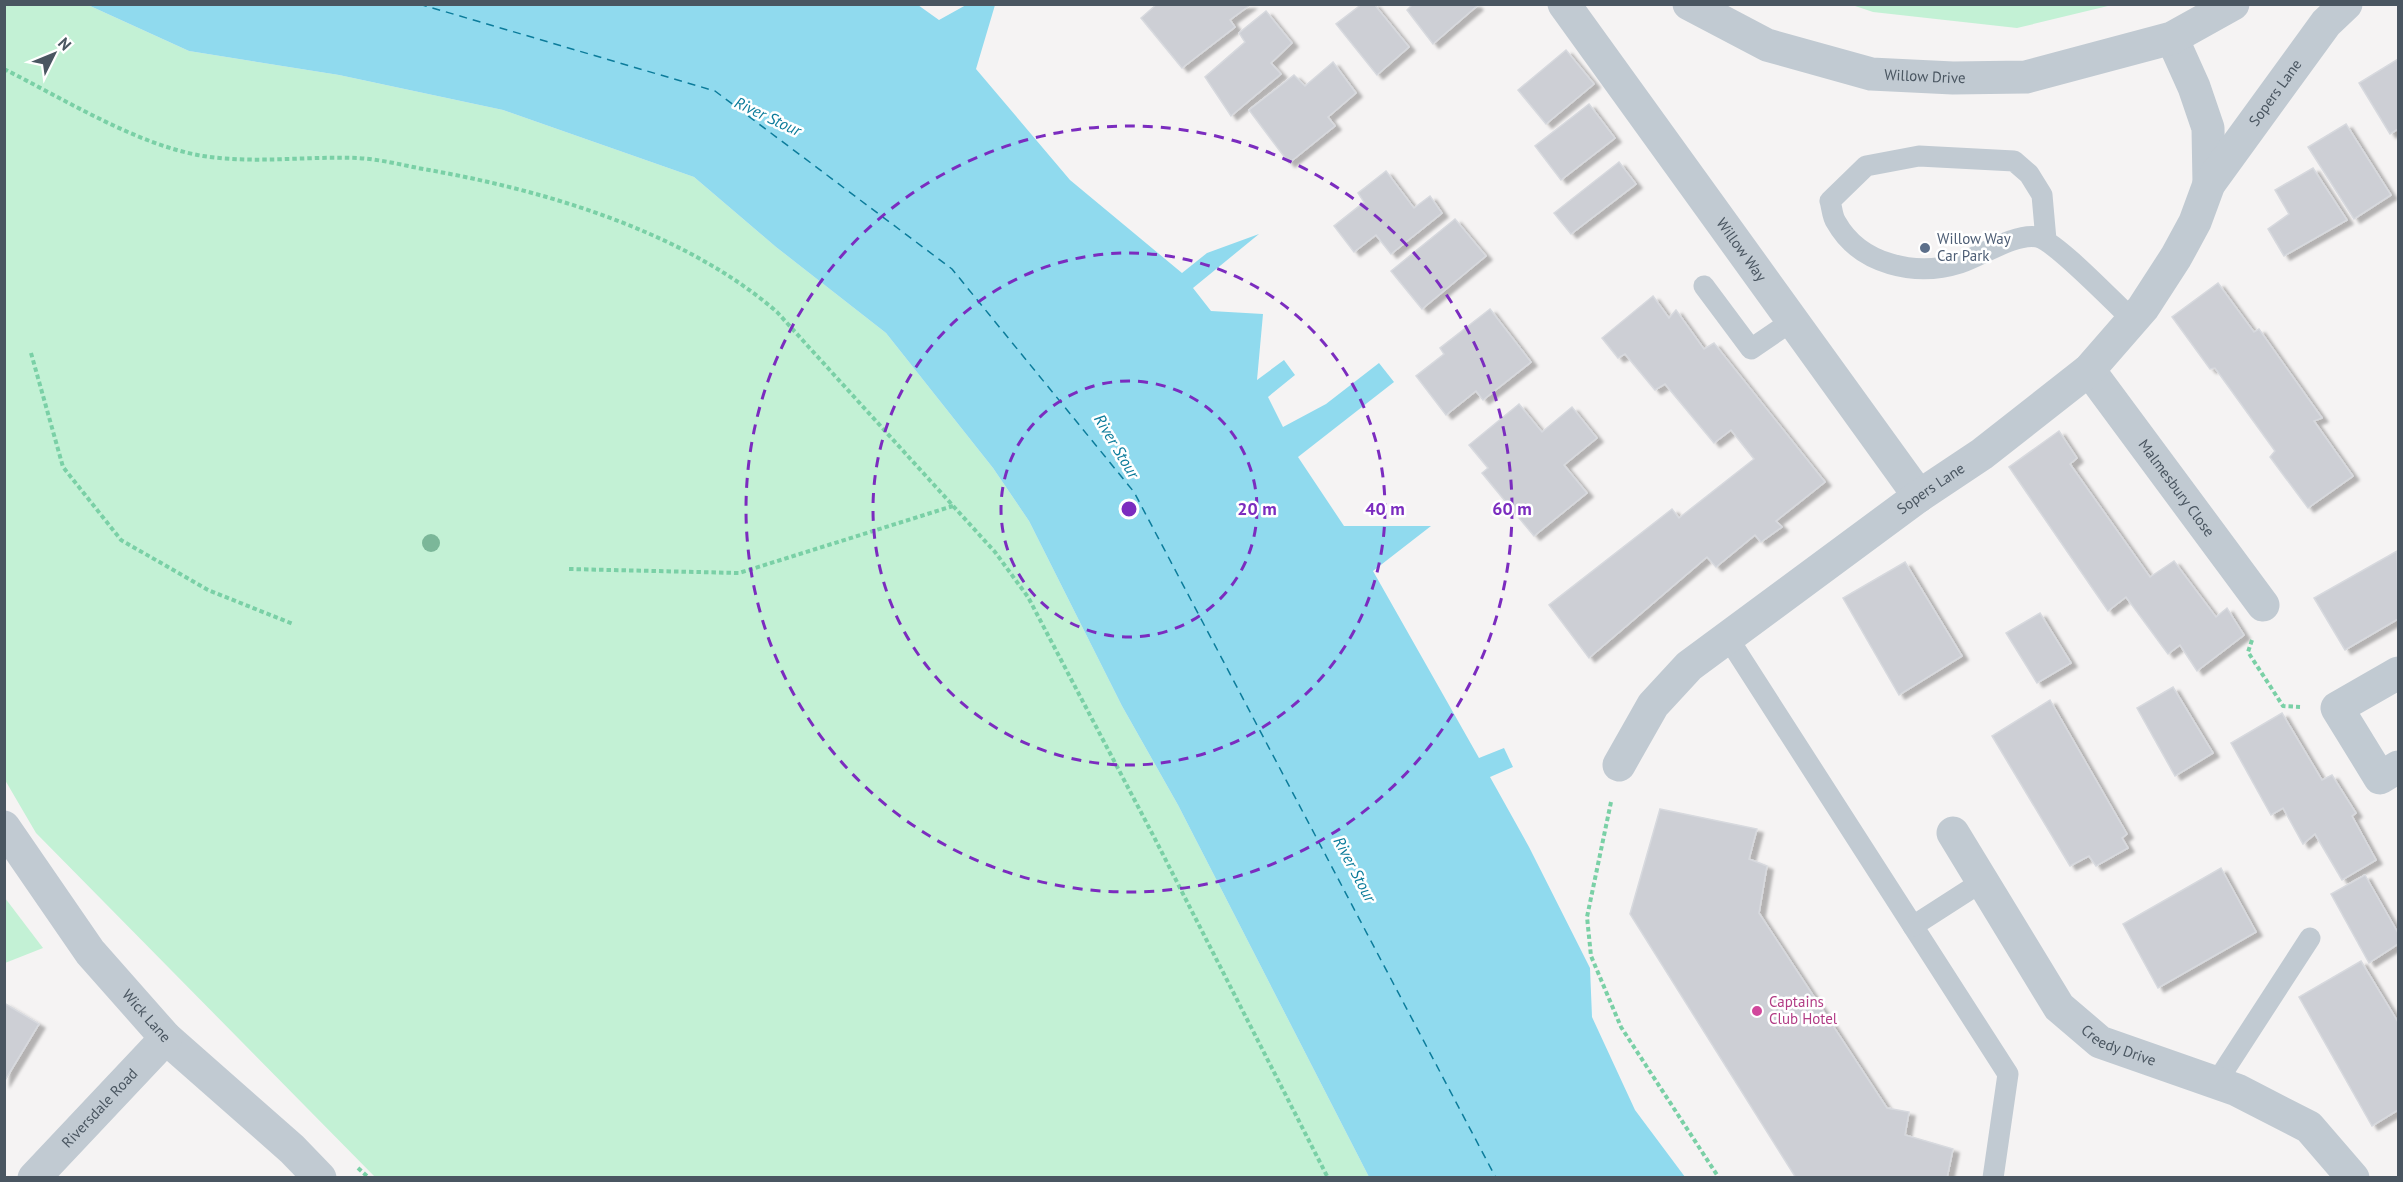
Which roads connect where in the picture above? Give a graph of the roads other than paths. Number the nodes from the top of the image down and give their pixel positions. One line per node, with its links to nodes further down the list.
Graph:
1 (1564, 4): 10 (street, Willow Way)
2 (1689, 4): 5 (street, Willow Drive)
3 (2233, 4): 5 (street)
4 (2346, 4): 6 (street, Sopers Lane)
5 (2172, 38): 6 (street, Sopers Lane)
6 (2209, 184): 9 (street, Sopers Lane)
7 (2046, 240): 7 (lane); 9 (lane)
8 (1704, 286): 10 (lane)
9 (2132, 320): 11 (street, Sopers Lane)
10 (1792, 321): 12 (street, Willow Way)
11 (2089, 370): 12 (street, Sopers Lane); 13 (street, Malmesbury Close)
12 (1919, 496): 14 (street, Sopers Lane)
13 (2263, 605)
14 (1728, 638): 16 (street, Sopers Lane); 21 (lane)
15 (2398, 673): 17 (street)
16 (1619, 765)
17 (2398, 767)
18 (4, 827): 23 (street, Wick Lane)
19 (1953, 833): 20 (street, Creedy Drive)
20 (1983, 881): 21 (lane); 24 (street, Creedy Drive)
21 (1913, 926): 27 (lane)
22 (2310, 938): 24 (lane)
23 (166, 1038): 25 (street, Riversdale Road); 26 (street, Wick Lane)
24 (2216, 1083): 28 (street, Creedy Drive)
25 (34, 1178)
26 (320, 1178)
27 (1993, 1178)
28 (2353, 1178)

